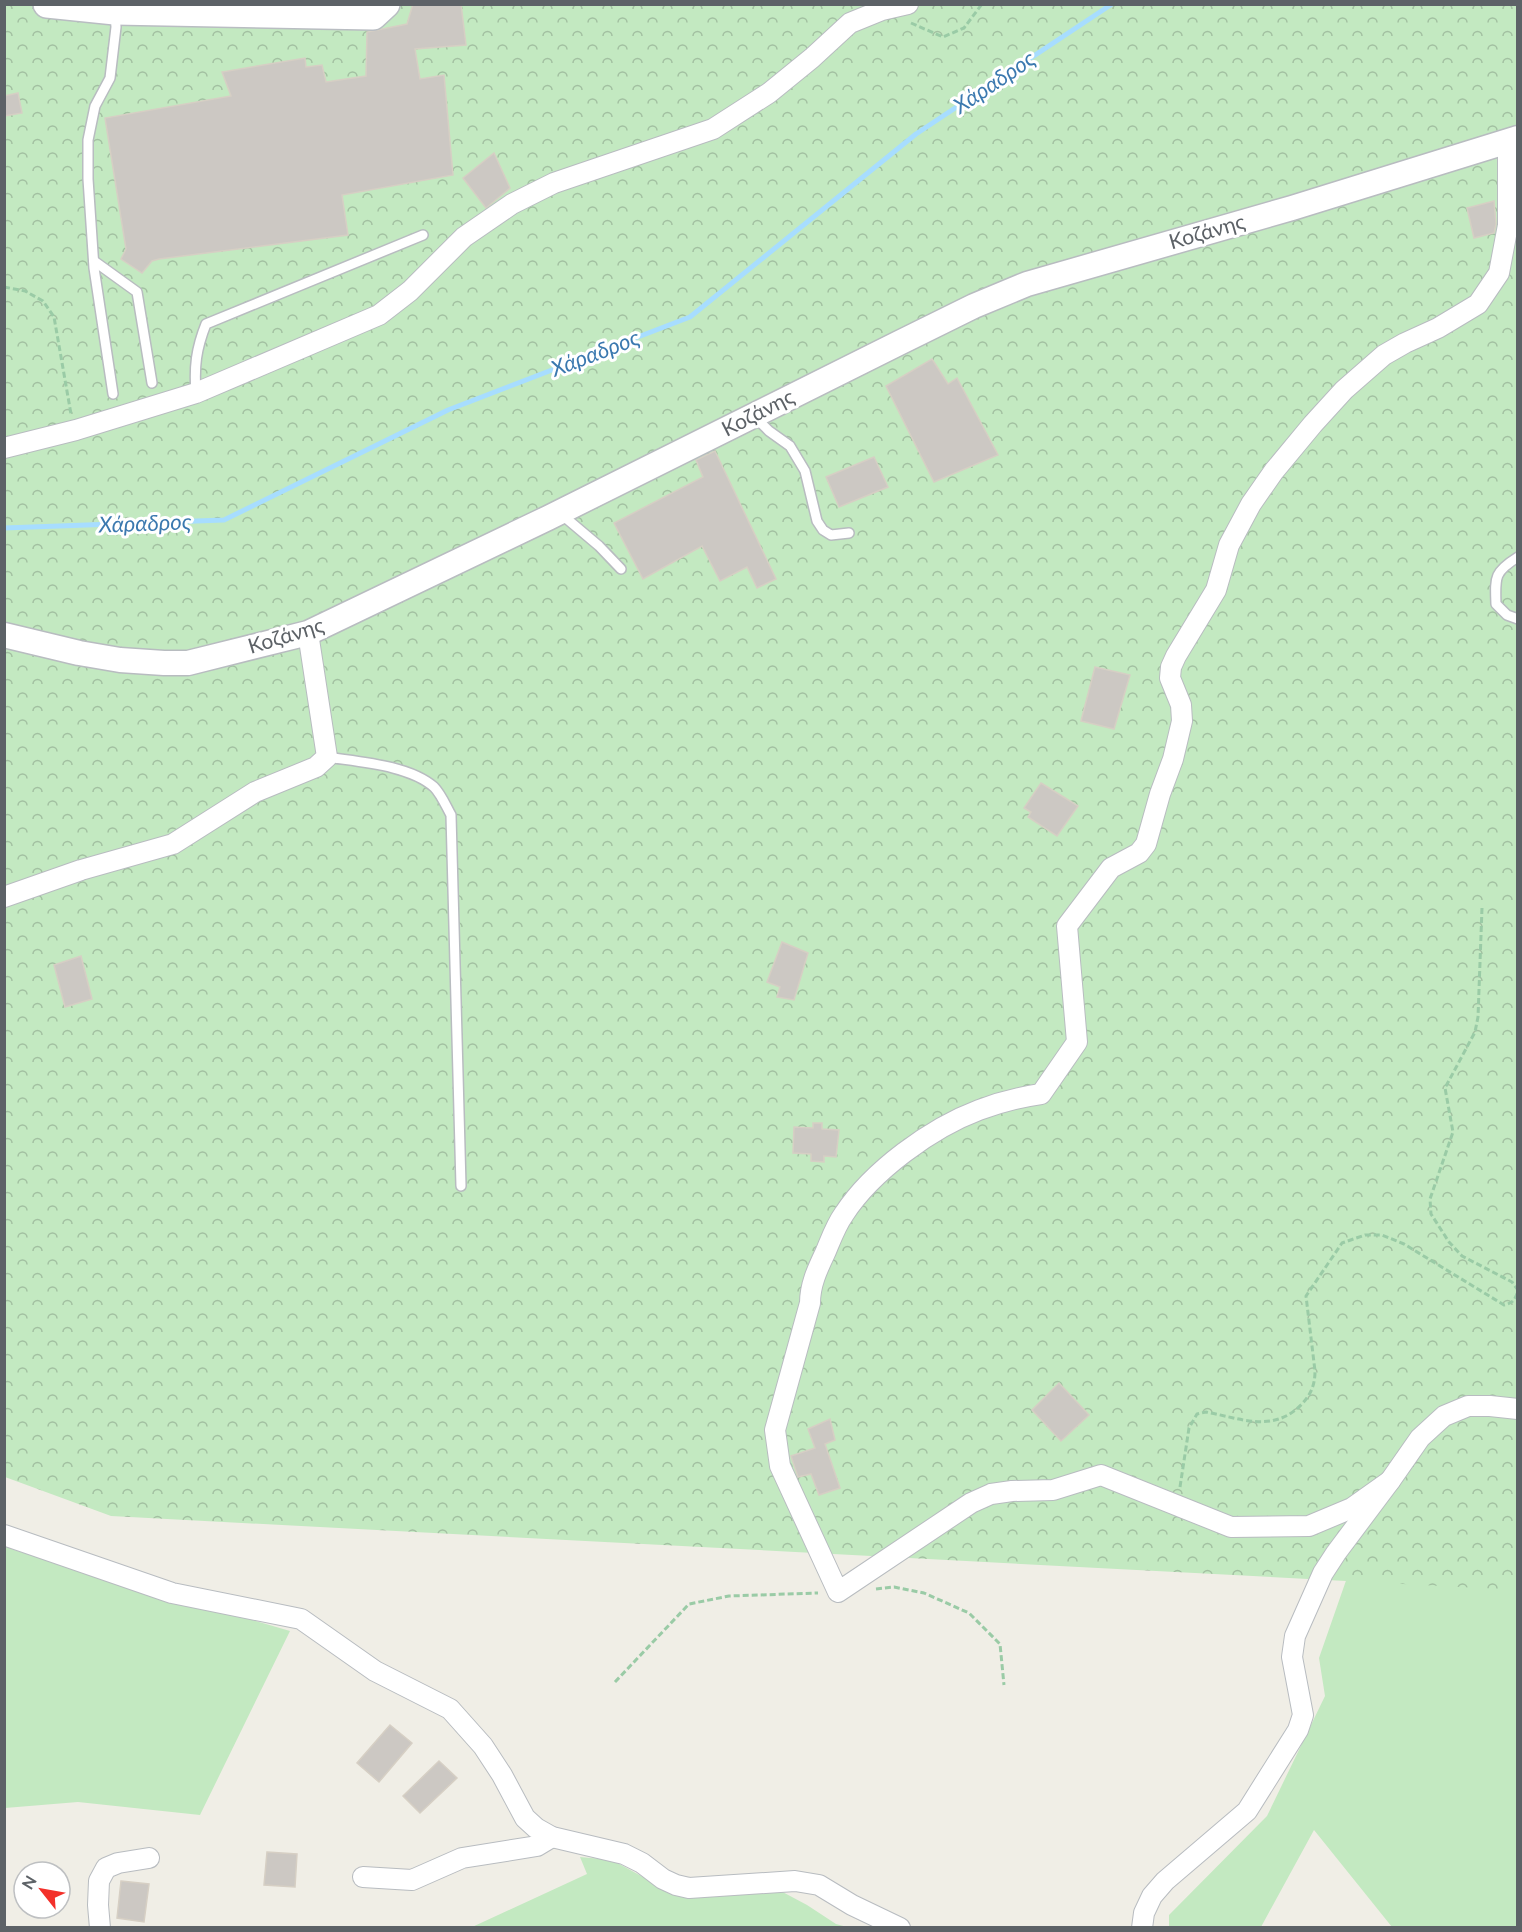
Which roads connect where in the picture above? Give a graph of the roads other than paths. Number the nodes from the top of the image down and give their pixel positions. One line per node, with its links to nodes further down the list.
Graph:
1 (47, 4): 4 (main road)
2 (386, 4): 4 (main road)
3 (908, 4): 9 (street)
4 (115, 10): 7 (lane)
5 (1513, 140): 11 (street, Κοζάνης); 24 (street)
6 (423, 234): 9 (lane)
7 (94, 261): 8 (lane); 10 (lane)
8 (152, 383)
9 (196, 393): 12 (street)
10 (113, 394)
11 (754, 415): 13 (street, Κοζάνης); 14 (lane)
12 (4, 448)
13 (562, 512): 16 (lane); 18 (street, Κοζάνης)
14 (849, 533)
15 (1518, 556): 17 (lane)
16 (621, 569)
17 (1518, 620)
18 (308, 633): 19 (street, Κοζάνης); 20 (street)
19 (4, 635)
20 (327, 757): 21 (street); 22 (lane)
21 (4, 897)
22 (461, 1186)
23 (1518, 1409): 24 (street)
24 (1390, 1481): 31 (street)
25 (4, 1535): 26 (street)
26 (552, 1837): 28 (street); 30 (street)
27 (149, 1858): 29 (street)
28 (363, 1877)
29 (100, 1928)
30 (900, 1928)
31 (1142, 1928)

